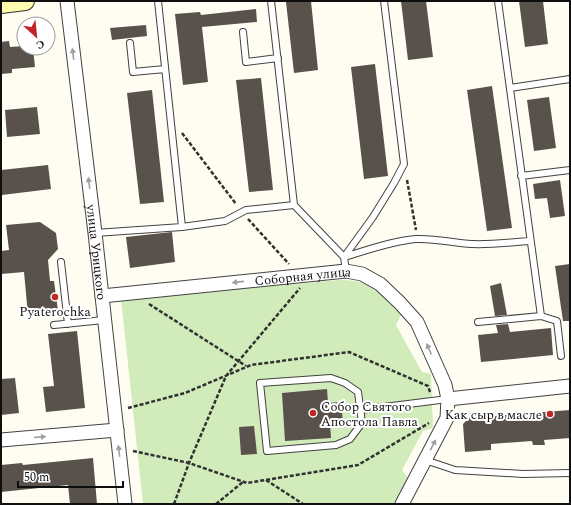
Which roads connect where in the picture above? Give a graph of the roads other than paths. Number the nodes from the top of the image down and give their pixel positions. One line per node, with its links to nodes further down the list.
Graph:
1 (25, 1): 7 (street)
2 (67, 1): 18 (street, улица Урицкого, one-way to 2)
3 (158, 1): 11 (lane)
4 (271, 1): 10 (lane)
5 (384, 1): 20 (lane)
6 (498, 1): 13 (lane)
7 (4, 2)
8 (243, 32): 10 (lane)
9 (130, 43): 11 (lane)
10 (278, 58): 16 (lane)
11 (165, 69): 17 (lane)
12 (570, 79): 13 (lane)
13 (510, 88): 15 (lane)
14 (570, 170): 15 (lane)
15 (522, 176): 19 (lane)
16 (294, 205): 17 (lane); 20 (lane)
17 (182, 227): 18 (lane)
18 (95, 233): 23 (street, улица Урицкого)
19 (530, 241): 20 (lane); 24 (lane)
20 (344, 256): 22 (lane)
21 (61, 262): 27 (lane)
22 (346, 270): 23 (street, Соборная улица, one-way to 23); 31 (street, Соборная улица, one-way to 22)
23 (102, 296): 25 (street, улица Урицкого)
24 (541, 316): 26 (lane); 29 (lane)
25 (104, 320): 27 (lane); 33 (street, улица Урицкого)
26 (478, 322)
27 (68, 324): 28 (lane)
28 (54, 325)
29 (561, 356)
30 (570, 386): 31 (street)
31 (448, 399): 32 (lane); 35 (street, Соборная улица, one-way to 31)
32 (360, 410): 32 (lane)
33 (116, 430): 34 (street, one-way to 33); 37 (street, улица Урицкого, one-way to 33)
34 (1, 440)
35 (425, 460): 36 (lane); 38 (street)
36 (570, 473)
37 (125, 504)
38 (402, 504)

